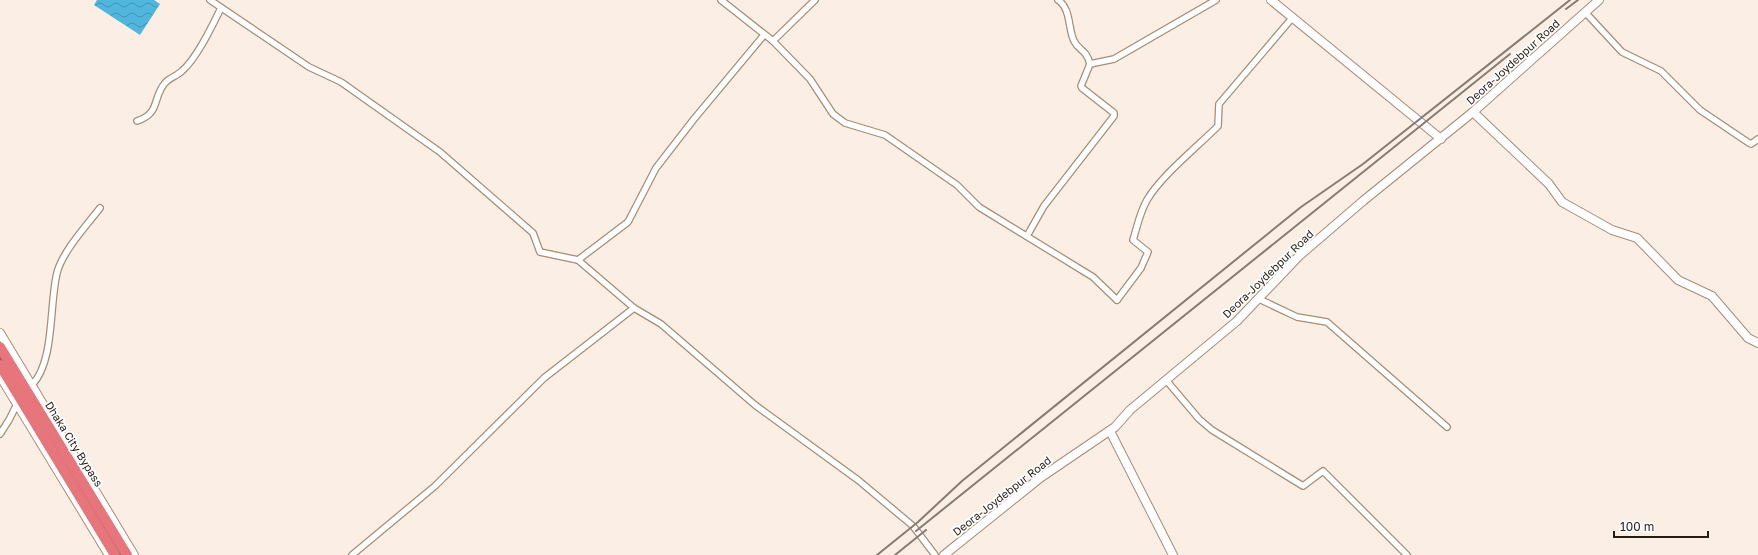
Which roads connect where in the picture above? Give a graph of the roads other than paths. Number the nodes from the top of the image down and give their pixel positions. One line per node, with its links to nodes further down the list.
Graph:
1 (210, 0): 8 (street)
2 (721, 0): 11 (street)
3 (815, 0): 12 (street)
4 (1058, 0): 13 (street)
5 (1216, 0): 13 (street)
6 (1271, 0): 10 (street)
7 (1600, 0): 9 (street, Deora-Joydebpur Road)
8 (221, 8): 15 (street); 20 (street)
9 (1585, 12): 14 (street, Deora-Joydebpur Road); 17 (street)
10 (1293, 17): 16 (street); 19 (street)
11 (764, 34): 12 (street); 20 (street)
12 (773, 41): 19 (street)
13 (1090, 64): 19 (street)
14 (1473, 112): 16 (street, Deora-Joydebpur Road); 24 (street)
15 (137, 121)
16 (1441, 139): 21 (street, Deora-Joydebpur Road)
17 (1758, 139)
18 (100, 208): 29 (street)
19 (1026, 236)
20 (578, 260): 22 (street)
21 (1259, 299): 28 (street, Deora-Joydebpur Road); 31 (street)
22 (634, 308): 38 (street); 39 (street)
23 (0, 333): 29 (street)
24 (1758, 343)
25 (0, 347): 36 (highway, Dhaka City Bypass)
26 (0, 365): 35 (highway)
27 (0, 376): 30 (street)
28 (1166, 380): 32 (street, Deora-Joydebpur Road); 42 (street)
29 (32, 384): 37 (street)
30 (17, 404): 33 (street); 34 (street)
31 (1447, 427)
32 (1110, 431): 40 (street, Deora-Joydebpur Road); 41 (street)
33 (0, 434)
34 (109, 555)
35 (115, 555)
36 (127, 555)
37 (134, 555)
38 (352, 555)
39 (935, 555)
40 (944, 555)
41 (1173, 555)
42 (1407, 555)

